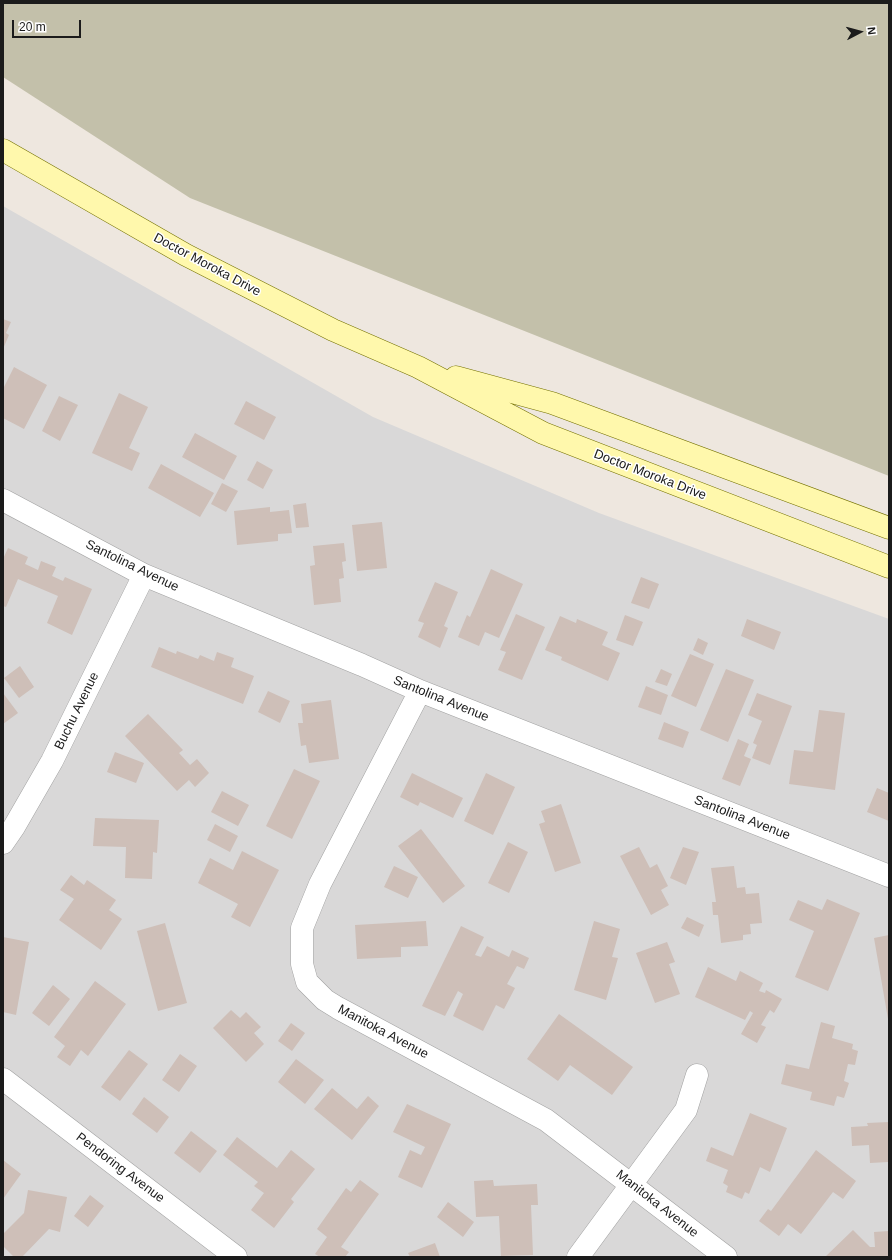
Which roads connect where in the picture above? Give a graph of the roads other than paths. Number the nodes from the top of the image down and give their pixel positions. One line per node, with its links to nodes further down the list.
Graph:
1 (3, 150): 2 (main road, Doctor Moroka Drive)
2 (418, 367): 4 (main road, Doctor Moroka Drive); 5 (main road, Doctor Moroka Drive)
3 (3, 500): 6 (street, Santolina Avenue)
4 (889, 528)
5 (889, 568)
6 (144, 575): 7 (street, Santolina Avenue); 8 (street, Buchu Avenue)
7 (420, 691): 9 (street, Santolina Avenue); 12 (street, Manitoka Avenue)
8 (3, 843)
9 (889, 876)
10 (697, 1075): 12 (street)
11 (3, 1078): 13 (street, Pendoring Avenue)
12 (633, 1185): 14 (street); 15 (street, Manitoka Avenue)
13 (236, 1257)
14 (578, 1257)
15 (726, 1257)

